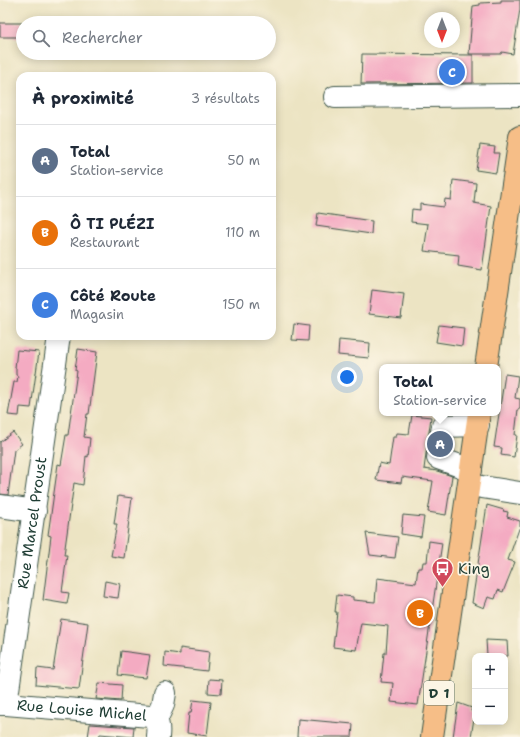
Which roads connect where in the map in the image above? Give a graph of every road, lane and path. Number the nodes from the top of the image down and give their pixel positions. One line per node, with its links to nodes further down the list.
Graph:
1 (520, 95): 2 (street)
2 (335, 97)
3 (520, 137): 5 (main road)
4 (58, 340): 10 (street, Rue Marcel Proust)
5 (486, 364)
6 (478, 419): 7 (main road, D 1); 7 (street)
7 (470, 477): 8 (street); 14 (main road, D 1)
8 (520, 493)
9 (0, 506): 10 (street)
10 (35, 511): 12 (street, Rue Marcel Proust)
11 (165, 693): 13 (street, Rue Louise Michel)
12 (3, 704): 13 (street, Rue Louise Michel)
13 (157, 728)
14 (432, 737)

